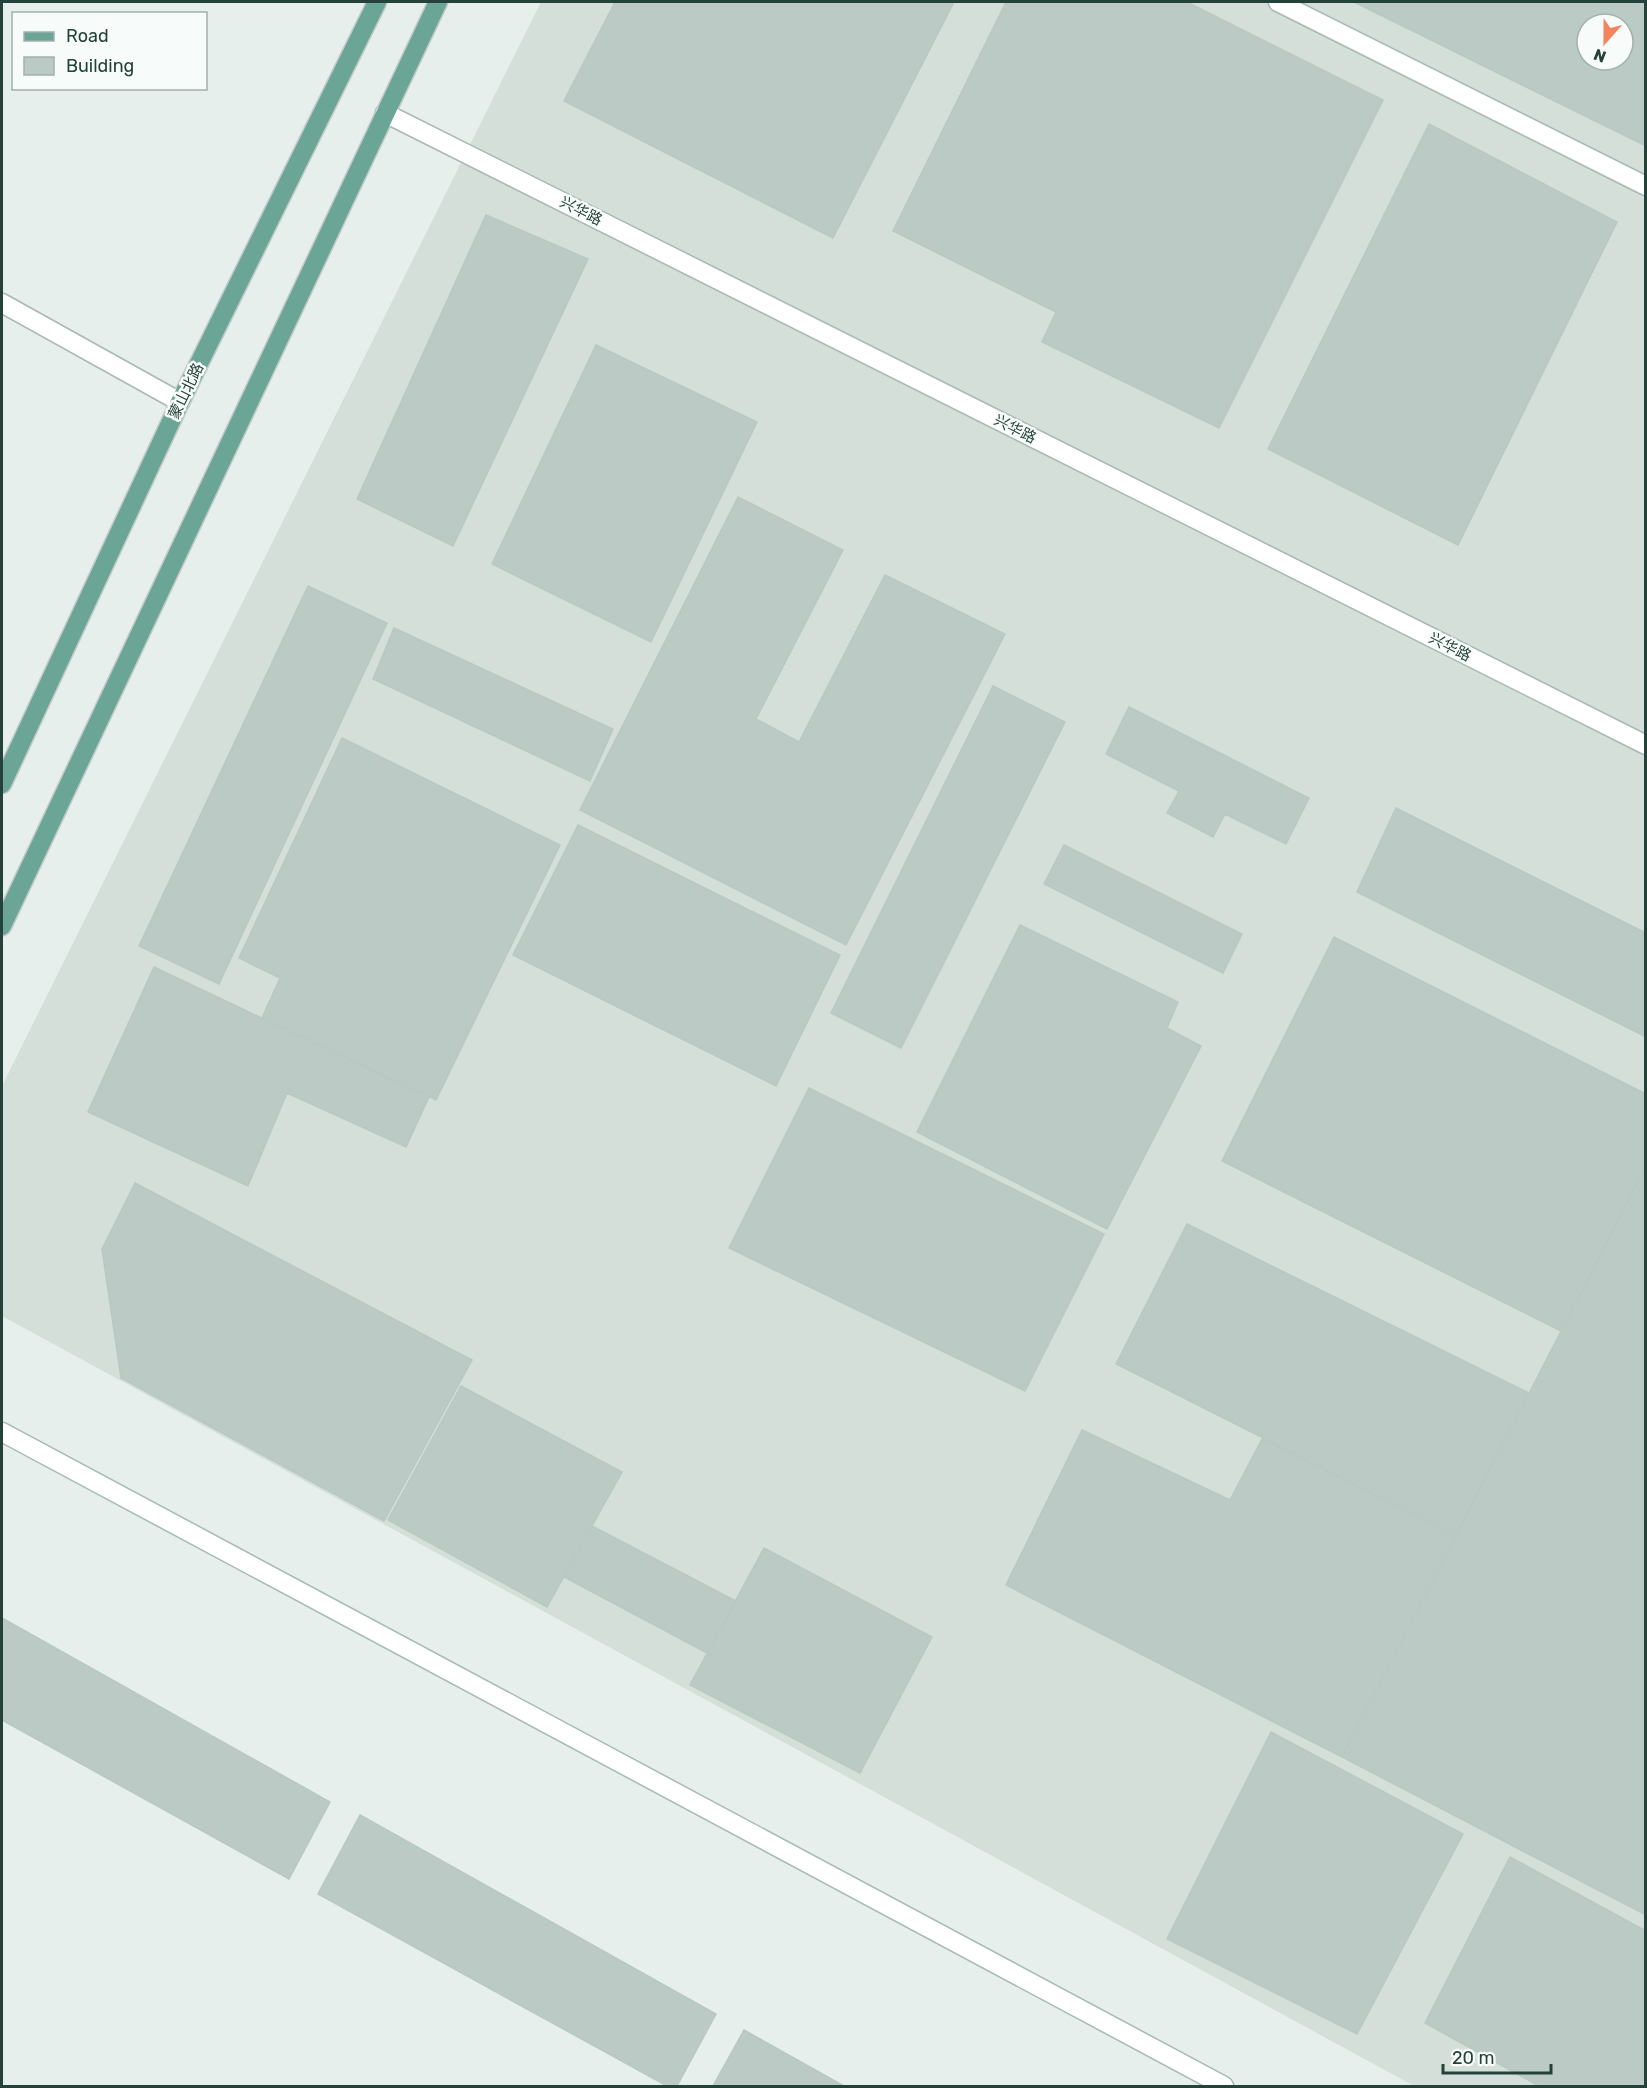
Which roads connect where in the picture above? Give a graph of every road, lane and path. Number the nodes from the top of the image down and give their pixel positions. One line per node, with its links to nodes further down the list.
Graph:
1 (377, 2): 7 (main road, 蒙山北路)
2 (438, 2): 4 (main road)
3 (1278, 2): 5 (street)
4 (385, 113): 8 (street, 兴华路); 10 (main road)
5 (1646, 186)
6 (2, 303): 7 (street)
7 (180, 402): 9 (main road, 蒙山北路)
8 (1646, 745)
9 (2, 784)
10 (2, 926)
11 (2, 1432): 12 (street)
12 (1224, 2086)

